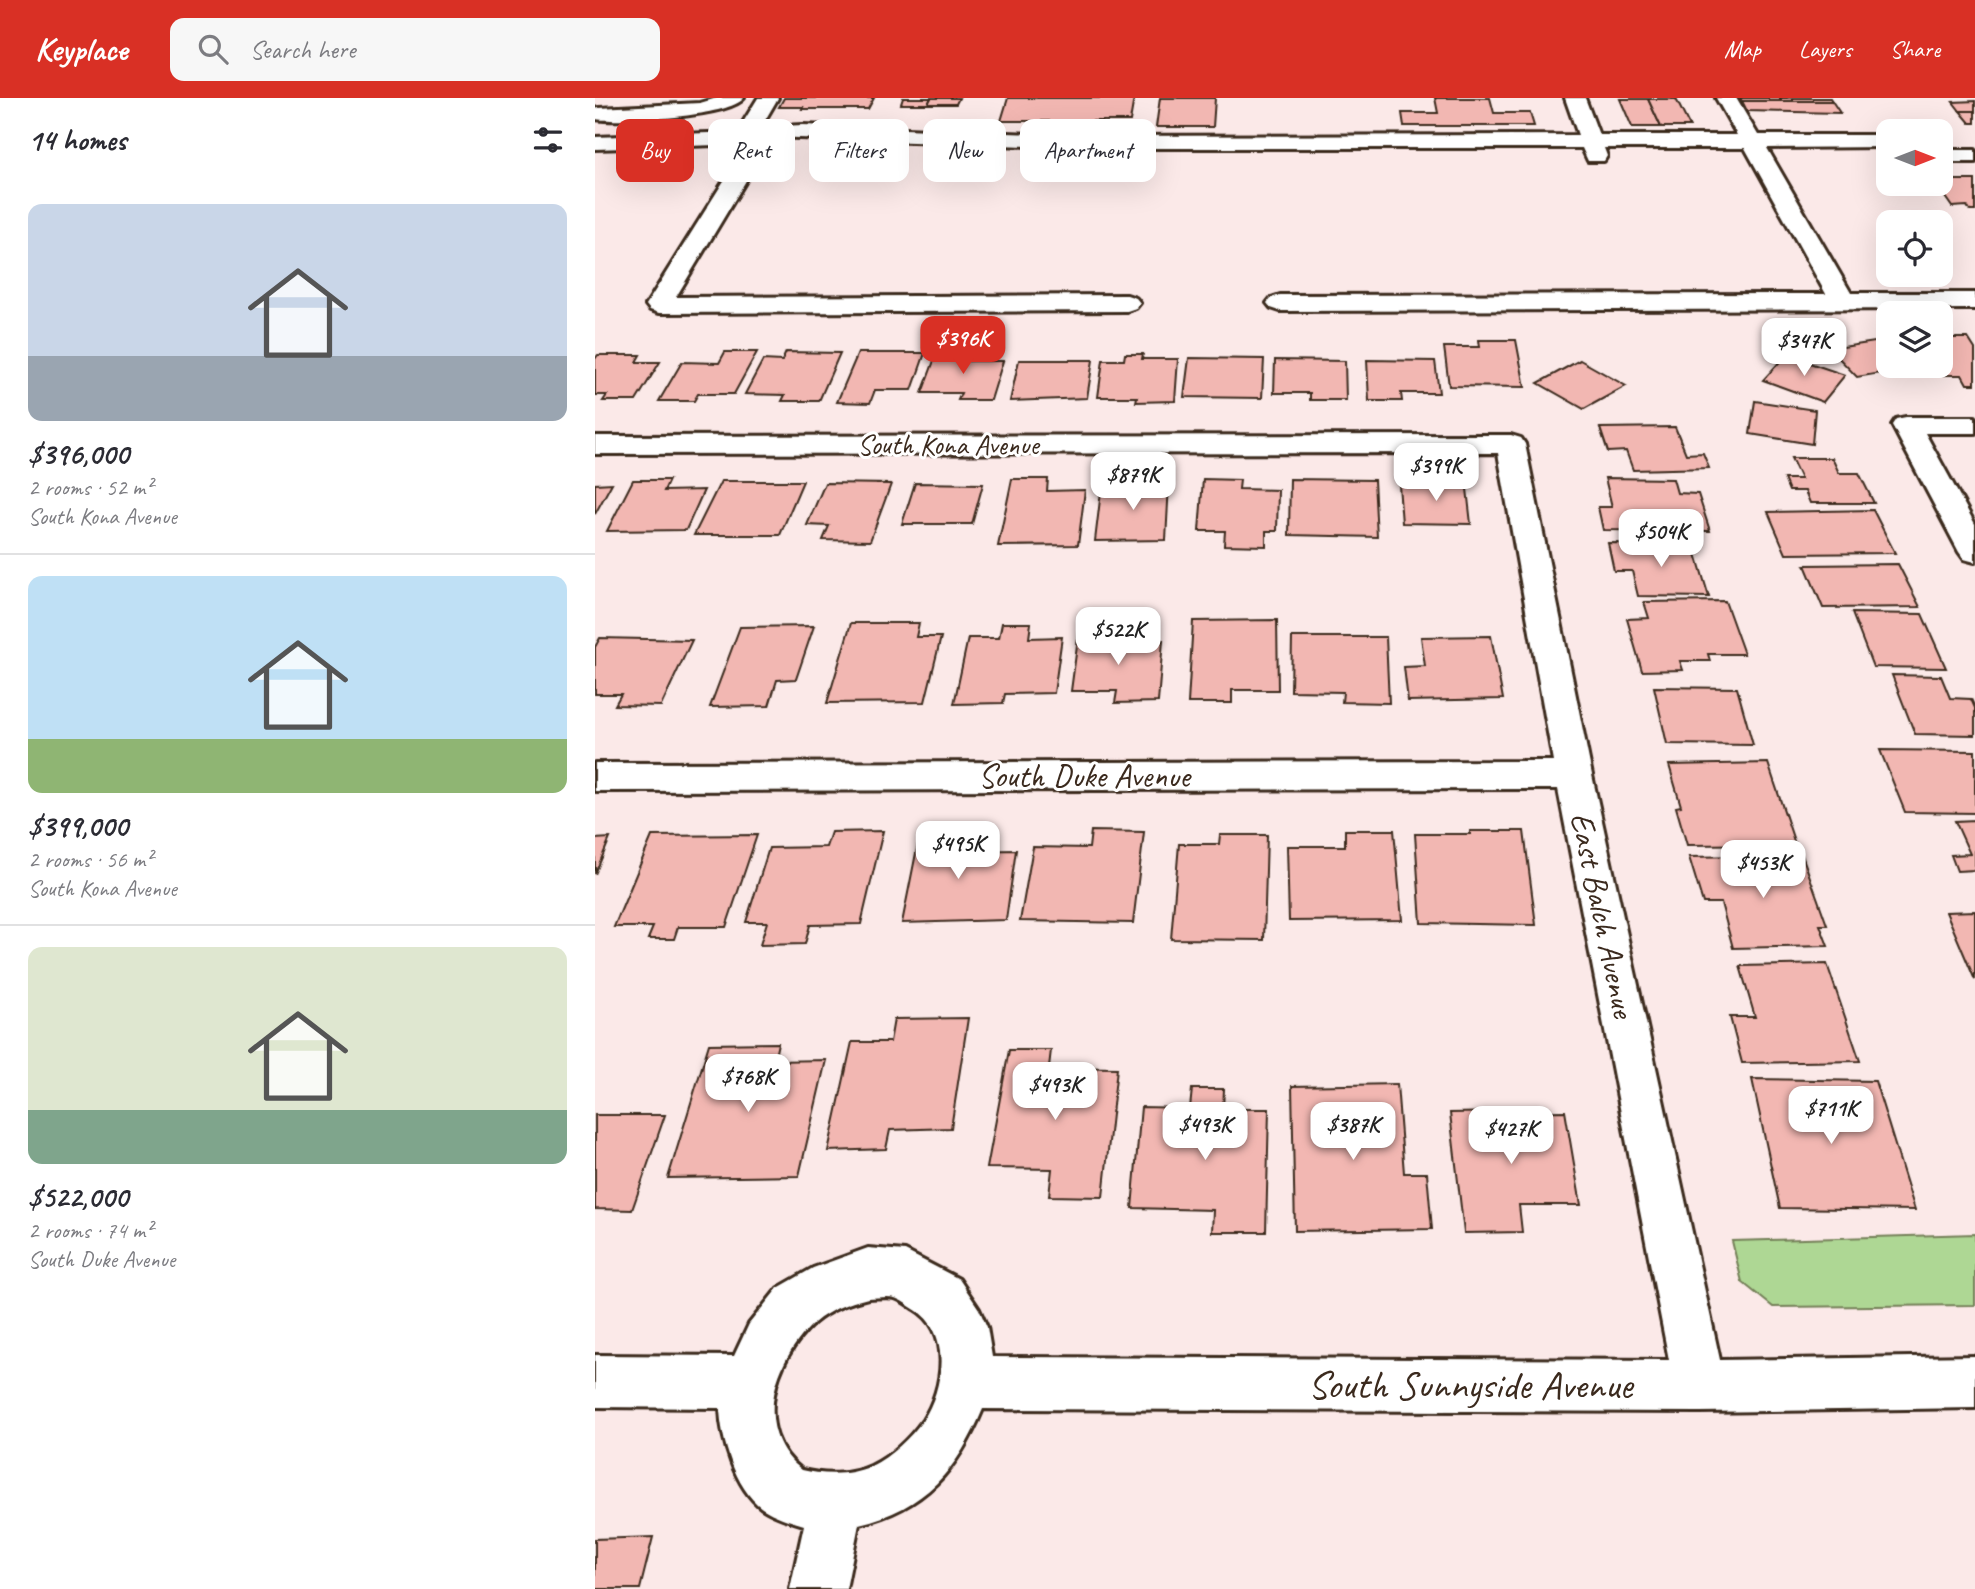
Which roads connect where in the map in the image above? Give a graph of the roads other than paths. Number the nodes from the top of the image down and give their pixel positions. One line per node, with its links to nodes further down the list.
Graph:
1 (733, 98): 5 (street)
2 (768, 98): 6 (street)
3 (1575, 98): 13 (street)
4 (1727, 98): 14 (street)
5 (600, 111)
6 (759, 119)
7 (1953, 141): 8 (street)
8 (1975, 141)
9 (708, 142): 11 (street)
10 (1876, 142): 14 (street)
11 (595, 143)
12 (795, 143): 13 (street)
13 (1593, 149): 14 (street)
14 (1757, 149): 15 (street); 19 (street)
15 (1876, 156)
16 (1953, 156): 17 (street)
17 (1975, 156)
18 (726, 182): 21 (street)
19 (1843, 301): 20 (street); 22 (street)
20 (1975, 301)
21 (1127, 303)
22 (1280, 303)
23 (1975, 425): 26 (street)
24 (595, 444): 25 (street, South Kona Avenue)
25 (1511, 444): 27 (street, East Balch Avenue)
26 (1975, 552)
27 (1574, 775): 28 (street, South Duke Avenue); 33 (street, East Balch Avenue)
28 (595, 777)
29 (595, 1381): 30 (street)
30 (749, 1382): 32 (street); 34 (street)
31 (1975, 1382): 33 (street, South Sunnyside Avenue)
32 (966, 1383): 33 (street, South Sunnyside Avenue); 34 (street)
33 (1700, 1386)
34 (836, 1501): 35 (street)
35 (818, 1589)

